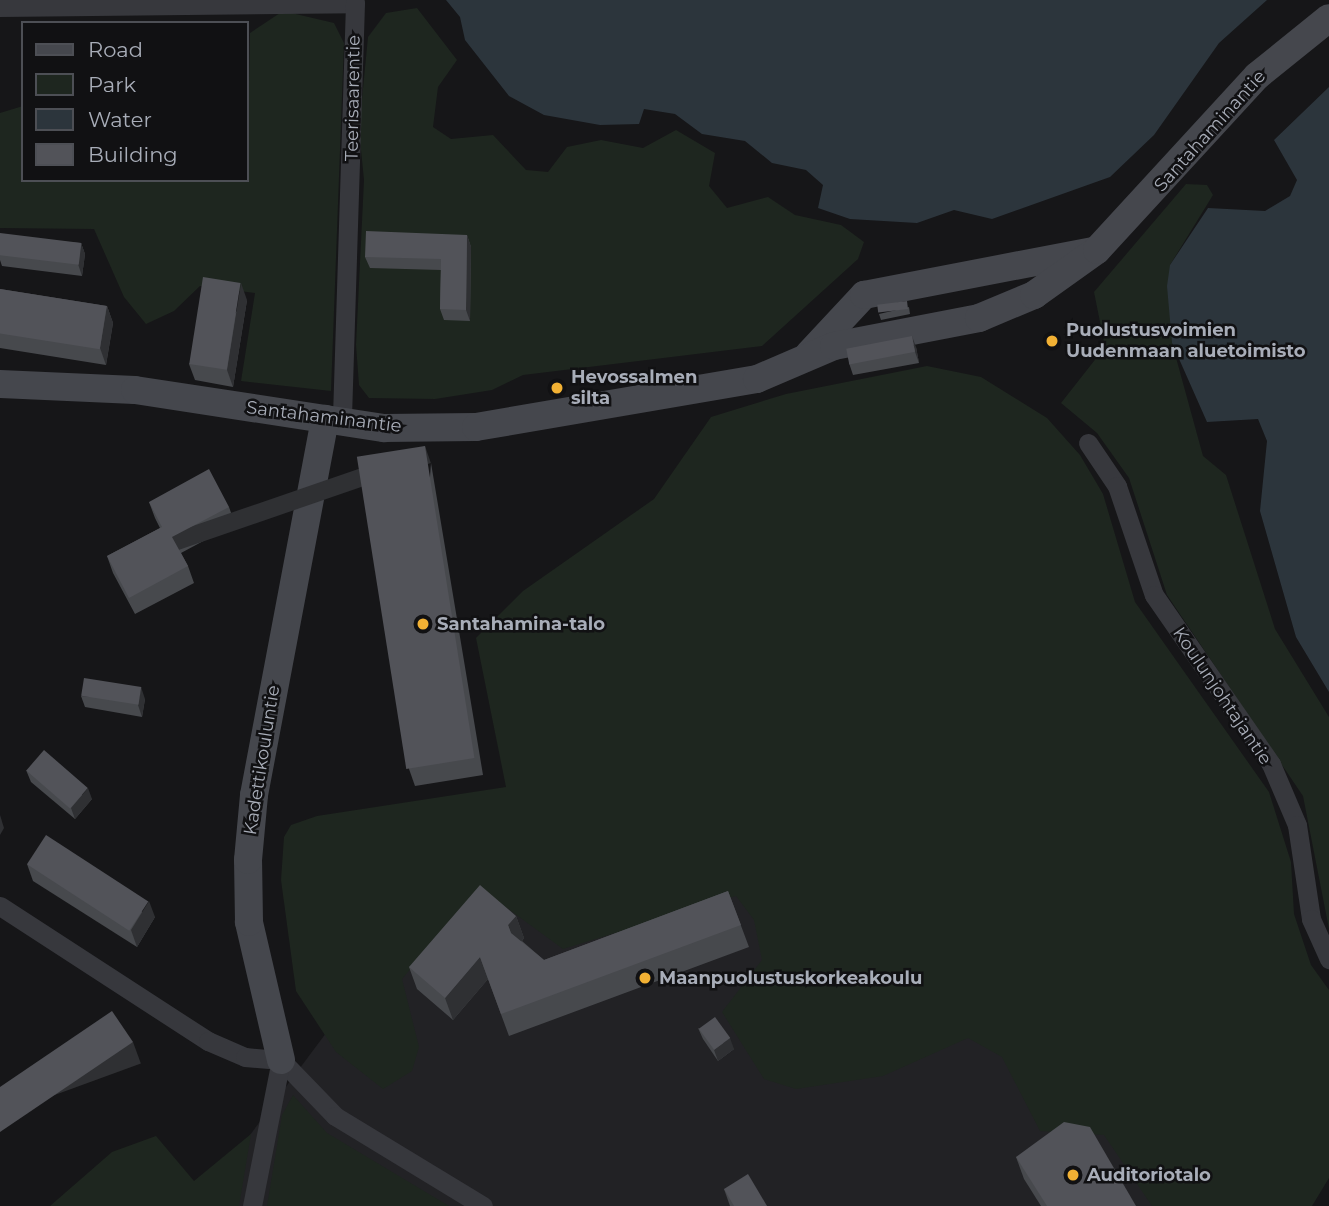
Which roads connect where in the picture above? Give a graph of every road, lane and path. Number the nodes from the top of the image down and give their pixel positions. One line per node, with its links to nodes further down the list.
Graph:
1 (0, 7): 6 (street, Teerisaarentie)
2 (1329, 18): 3 (main road, Santahaminantie)
3 (1097, 250): 4 (main road, Santahaminantie); 4 (main road, Santahaminantie)
4 (808, 357): 6 (main road, Santahaminantie)
5 (0, 384): 6 (main road, Santahaminantie)
6 (334, 420): 10 (main road, Kadettikouluntie)
7 (1088, 443): 9 (street, Koulunjohtajantie)
8 (0, 906): 10 (street)
9 (1329, 959)
10 (281, 1060): 11 (street); 12 (street)
11 (253, 1206)
12 (483, 1206)

